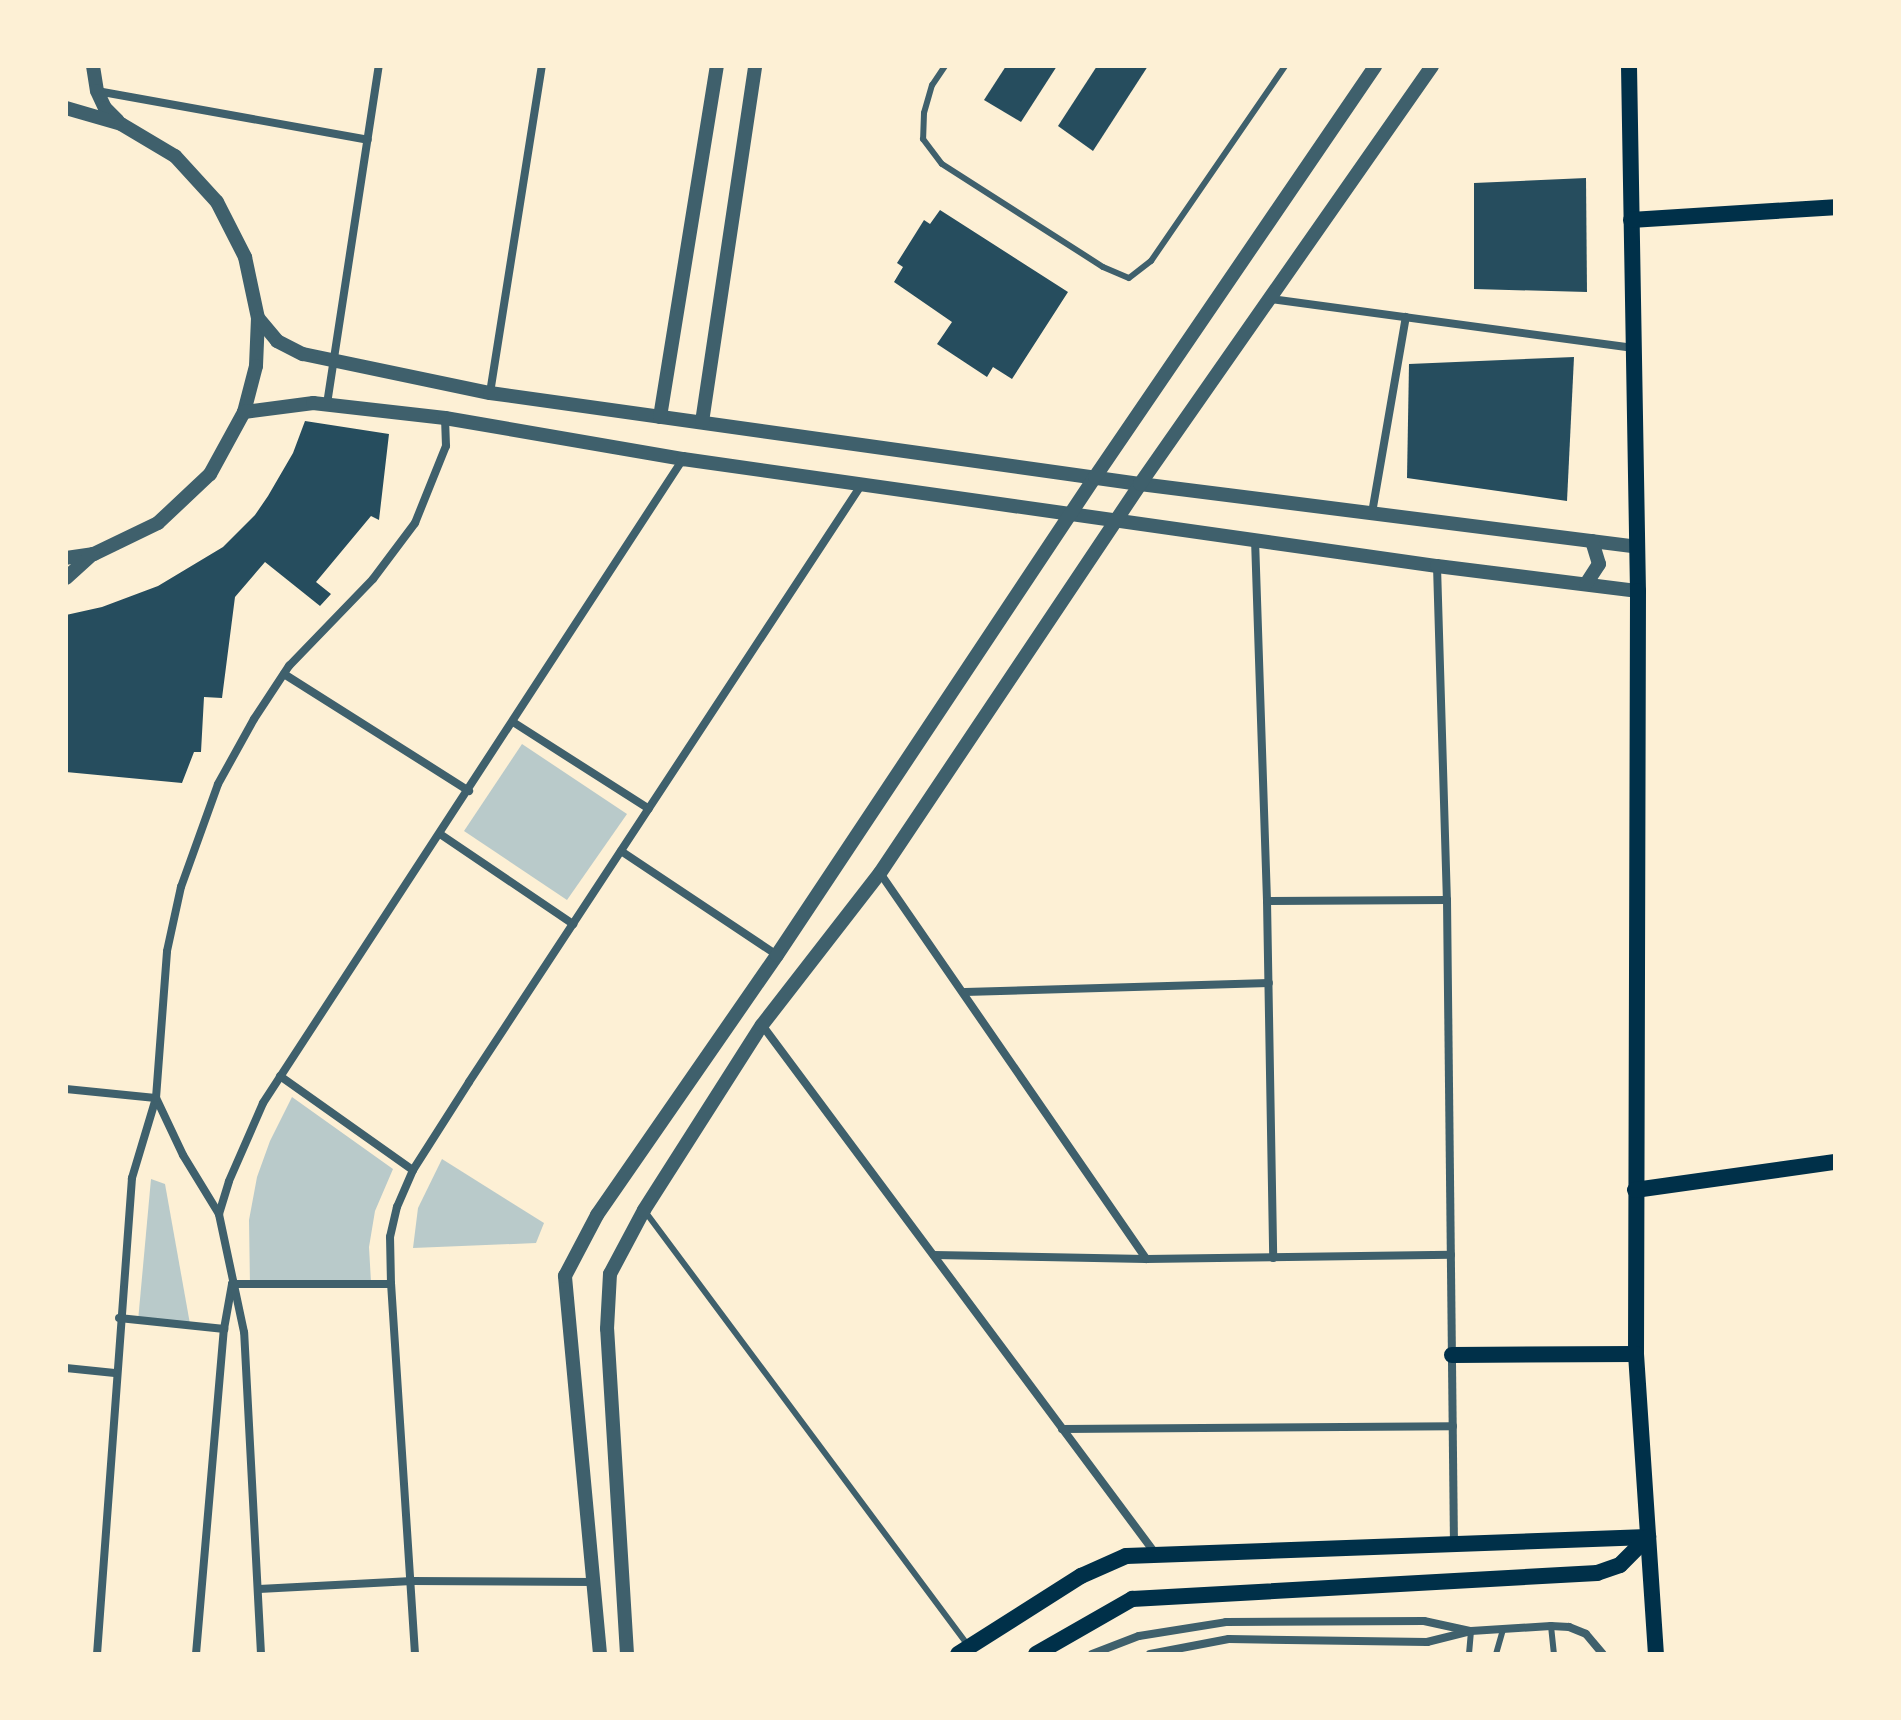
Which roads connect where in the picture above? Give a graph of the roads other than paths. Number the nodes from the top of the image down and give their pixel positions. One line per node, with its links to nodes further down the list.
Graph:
1 (93, 66): 11 (street)
2 (379, 66): 14 (street)
3 (542, 66): 22 (street)
4 (717, 66): 25 (street)
5 (755, 66): 27 (street)
6 (945, 66): 7 (lane)
7 (1285, 66)
8 (1375, 66): 29 (street)
9 (1432, 66): 17 (street)
10 (1629, 66): 16 (main road)
11 (97, 91): 13 (street); 14 (street)
12 (66, 108): 13 (street)
13 (121, 124): 19 (street)
14 (368, 140): 21 (street)
15 (1835, 207): 16 (main road)
16 (1631, 220): 20 (main road)
17 (1271, 299): 18 (street); 31 (street)
18 (1406, 317): 20 (street); 32 (street)
19 (258, 318): 21 (street); 24 (street)
20 (1634, 348): 37 (main road)
21 (335, 362): 22 (street); 23 (street)
22 (490, 393): 25 (street)
23 (327, 404): 24 (street); 26 (street)
24 (244, 412): 38 (street)
25 (660, 417): 27 (street)
26 (445, 418): 28 (street); 44 (street)
27 (702, 422): 29 (street)
28 (683, 459): 30 (street); 45 (street)
29 (1095, 477): 31 (street); 33 (street)
30 (863, 483): 33 (street); 47 (street)
31 (1140, 484): 32 (street); 34 (street)
32 (1372, 513): 36 (street)
33 (1073, 514): 34 (street); 54 (street)
34 (1115, 521): 35 (street); 50 (street)
35 (1255, 538): 40 (street); 52 (street)
36 (1592, 541): 37 (street); 42 (street)
37 (1636, 547): 43 (main road)
38 (94, 554): 39 (street); 41 (street)
39 (66, 558)
40 (1437, 566): 42 (street); 51 (street)
41 (66, 578)
42 (1586, 584): 43 (street)
43 (1638, 591): 63 (main road)
44 (284, 674): 46 (street); 60 (street)
45 (513, 722): 46 (street); 47 (street)
46 (469, 791): 48 (street)
47 (649, 809): 49 (street)
48 (440, 834): 53 (street); 58 (street)
49 (621, 851): 53 (street); 54 (street)
50 (880, 873): 56 (street); 57 (street)
51 (1447, 900): 52 (street); 67 (street)
52 (1267, 901): 55 (street)
53 (573, 924): 62 (street)
54 (777, 955): 84 (street)
55 (1269, 983): 56 (street); 68 (street)
56 (965, 992): 69 (street)
57 (762, 1025): 64 (street); 66 (street)
58 (280, 1076): 62 (street); 65 (street)
59 (66, 1089): 60 (street)
60 (156, 1098): 65 (street); 72 (street)
61 (1835, 1162): 63 (main road)
62 (413, 1170): 71 (street)
63 (1635, 1190): 74 (main road)
64 (644, 1210): 89 (lane); 95 (street)
65 (219, 1214): 70 (street)
66 (934, 1255): 69 (street); 79 (street)
67 (1451, 1255): 68 (street); 75 (street)
68 (1273, 1258): 69 (street)
69 (1146, 1259)
70 (232, 1284): 71 (street); 73 (street); 85 (street)
71 (391, 1284): 83 (street)
72 (119, 1318): 73 (street); 77 (street)
73 (224, 1329): 91 (street)
74 (1636, 1354): 75 (main road); 80 (main road)
75 (1452, 1355): 78 (street)
76 (66, 1368): 77 (street)
77 (115, 1373): 90 (street)
78 (1453, 1426): 79 (street); 81 (street)
79 (1062, 1429): 82 (street)
80 (1648, 1537): 81 (main road); 96 (main road); 103 (main road)
81 (1454, 1545): 82 (main road)
82 (1155, 1554): 89 (main road)
83 (412, 1581): 84 (street); 85 (street); 93 (street)
84 (596, 1582): 94 (street)
85 (259, 1589): 92 (street)
86 (1551, 1626): 87 (street); 101 (lane); 102 (street)
87 (1503, 1629): 88 (street); 100 (lane)
88 (1471, 1631): 97 (street); 98 (street); 99 (lane)
89 (964, 1650)
90 (97, 1654)
91 (196, 1654)
92 (261, 1654)
93 (415, 1654)
94 (600, 1654)
95 (627, 1654)
96 (1036, 1654)
97 (1092, 1654)
98 (1150, 1654)
99 (1469, 1654)
100 (1496, 1654)
101 (1554, 1654)
102 (1603, 1654)
103 (1656, 1654)

